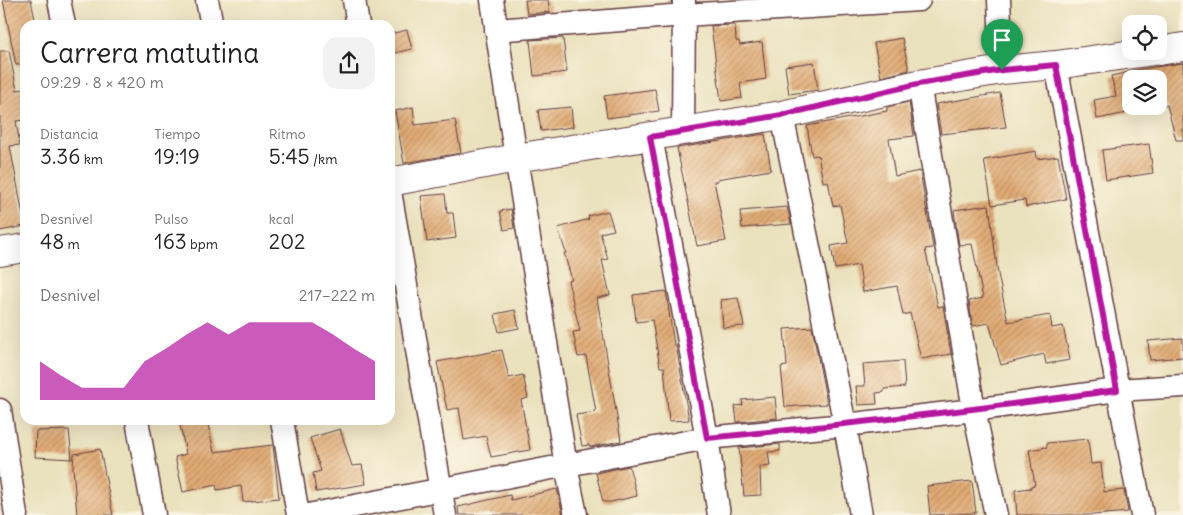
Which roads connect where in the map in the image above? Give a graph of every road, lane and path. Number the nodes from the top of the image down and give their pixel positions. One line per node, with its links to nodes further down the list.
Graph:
1 (60, 0): 8 (street)
2 (207, 0): 9 (street)
3 (354, 0): 10 (street)
4 (492, 0): 11 (street)
5 (919, 0): 7 (street)
6 (999, 0): 16 (street)
7 (684, 8): 11 (street); 19 (street)
8 (63, 20)
9 (211, 20)
10 (357, 20)
11 (496, 30): 21 (street)
12 (1183, 47): 13 (street)
13 (1167, 49)
14 (1122, 56): 15 (street)
15 (1056, 65): 16 (street); 27 (street)
16 (1002, 70): 17 (street)
17 (918, 84): 18 (street); 29 (street)
18 (782, 115): 19 (street); 32 (street)
19 (683, 132): 20 (street)
20 (650, 137): 21 (street); 33 (street)
21 (516, 158): 22 (street); 34 (street)
22 (395, 181)
23 (395, 220): 35 (street)
24 (20, 249): 25 (street)
25 (0, 252)
26 (1183, 386): 27 (street)
27 (1117, 390): 29 (street); 45 (street)
28 (0, 410): 36 (street)
29 (974, 410): 32 (street); 44 (street)
30 (139, 425): 37 (street)
31 (283, 425): 38 (street)
32 (845, 425): 33 (street); 43 (street)
33 (707, 438): 34 (street); 42 (street)
34 (566, 466): 35 (street); 41 (street)
35 (441, 489): 39 (street); 40 (street)
36 (16, 515)
37 (154, 515)
38 (298, 515)
39 (308, 515)
40 (445, 515)
41 (576, 515)
42 (719, 515)
43 (861, 515)
44 (996, 515)
45 (1142, 515)

